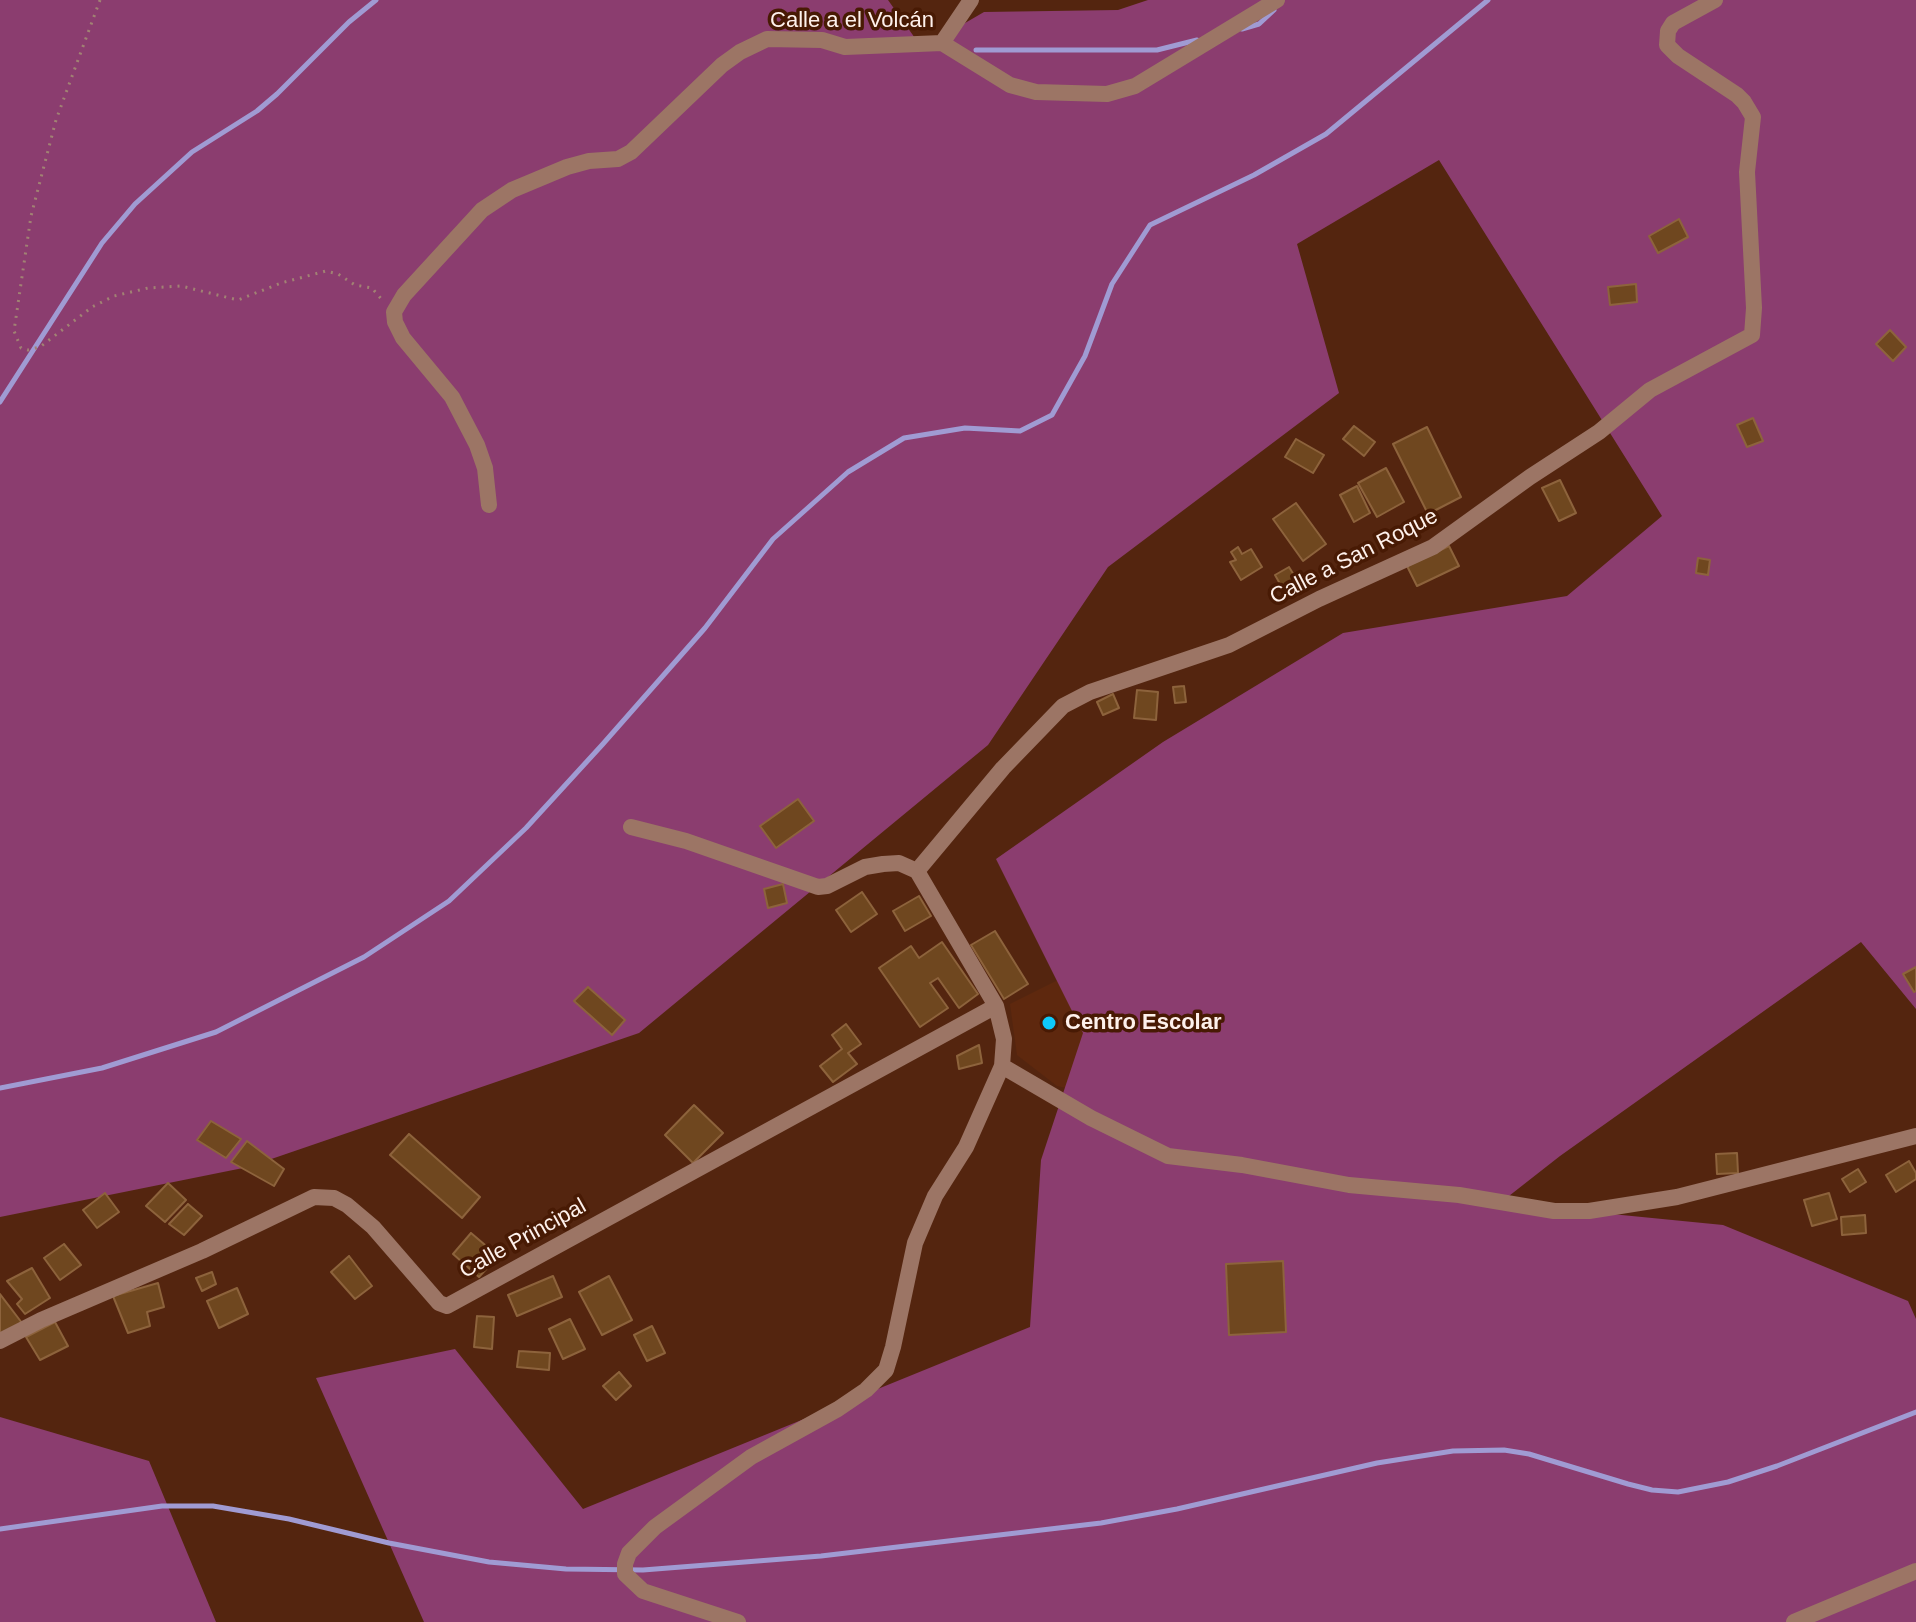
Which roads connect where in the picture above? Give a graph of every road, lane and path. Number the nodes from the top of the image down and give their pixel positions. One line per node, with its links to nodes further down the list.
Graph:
1 (100, 0): 6 (path)
2 (971, 0): 5 (street)
3 (1277, 0): 5 (street, Calle a el Volcán)
4 (1715, 0): 9 (street, Calle a San Roque)
5 (942, 43): 6 (street, Calle a el Volcán)
6 (394, 312): 7 (street)
7 (489, 505)
8 (631, 827): 9 (street)
9 (917, 871): 10 (street)
10 (996, 1006): 11 (street); 13 (street, Calle Principal)
11 (1002, 1066): 12 (street); 15 (street)
12 (1916, 1136)
13 (0, 1341)
14 (1916, 1571): 16 (street)
15 (738, 1622)
16 (1794, 1622)

